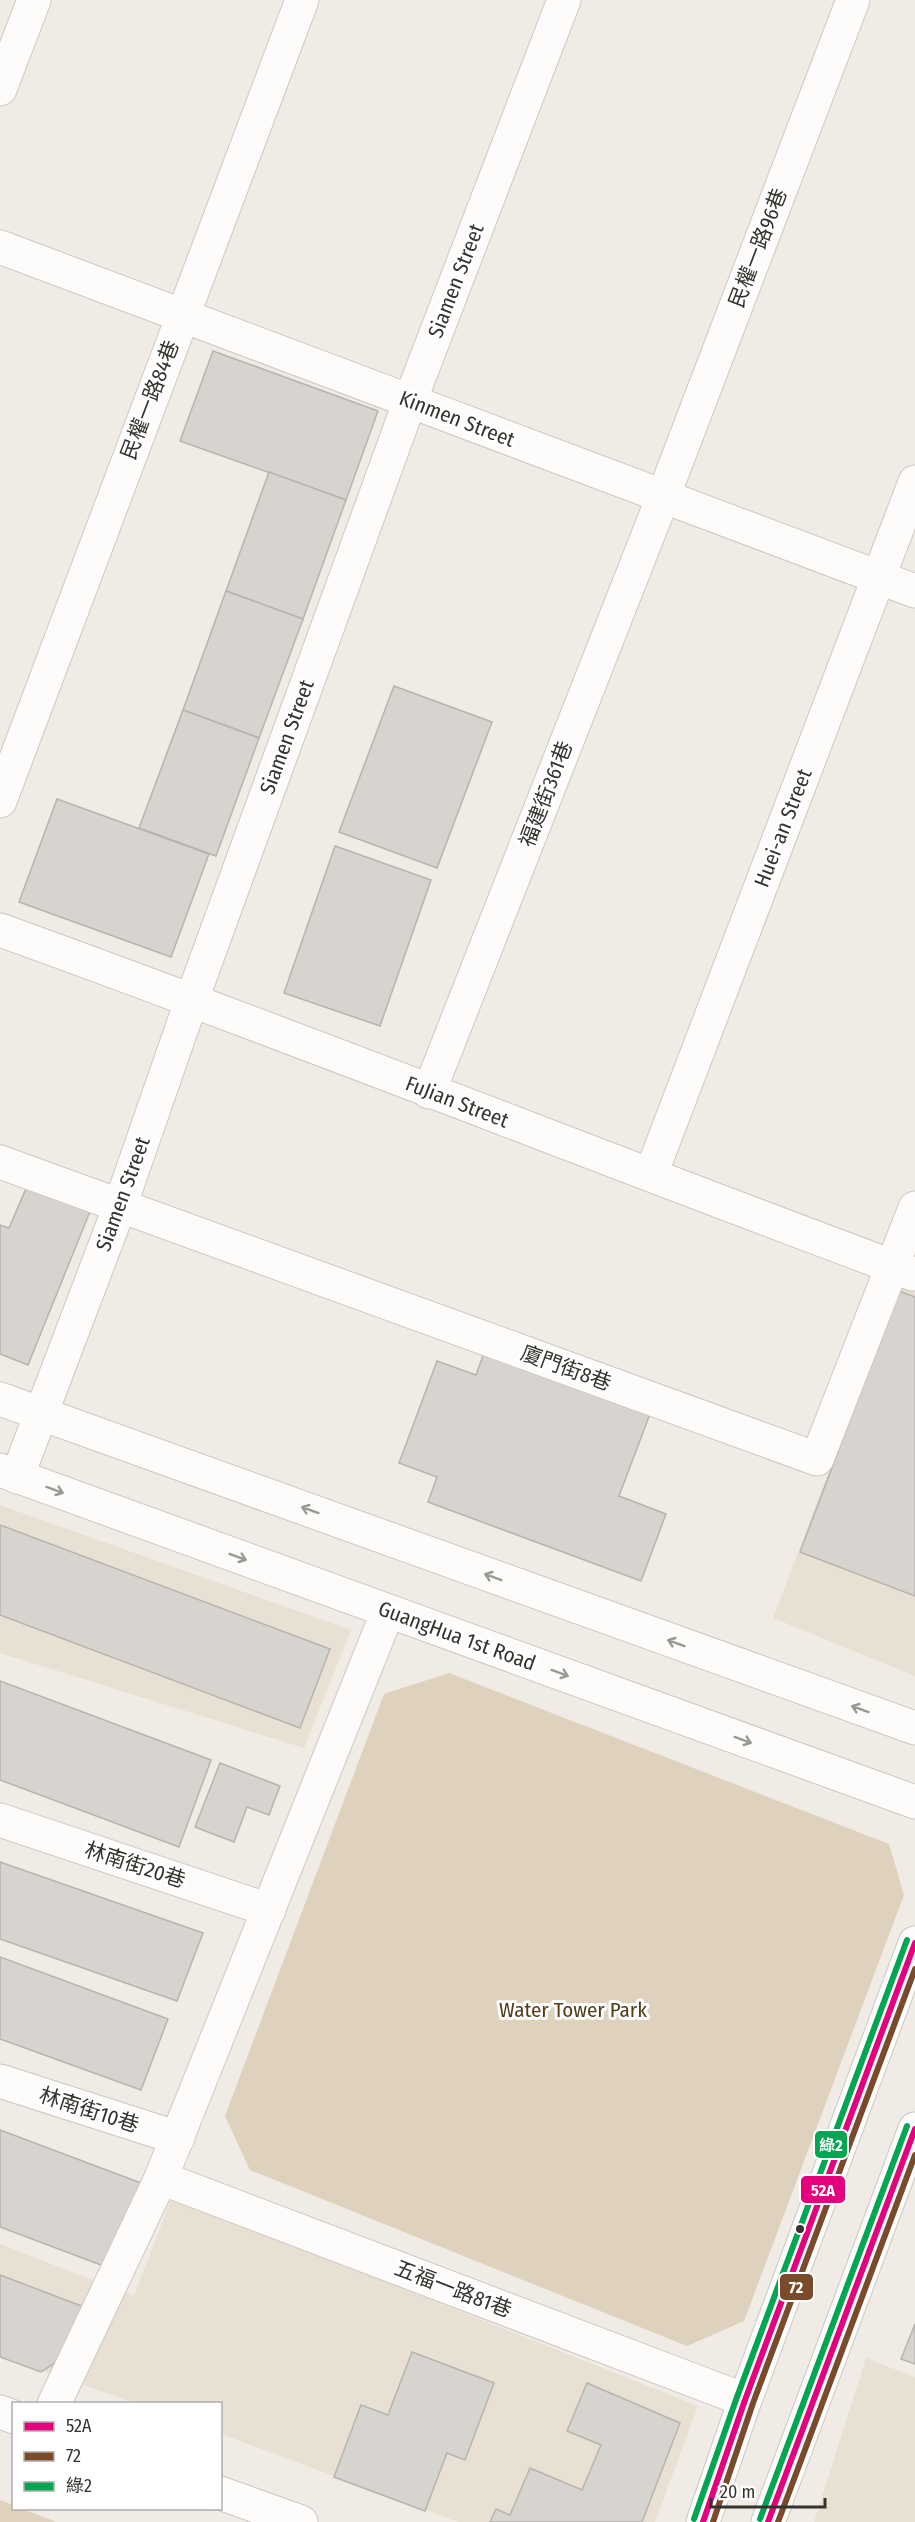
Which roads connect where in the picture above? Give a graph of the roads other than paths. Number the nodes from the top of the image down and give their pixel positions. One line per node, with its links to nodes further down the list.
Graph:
1 (34, 0): 5 (street)
2 (302, 0): 7 (street, 民權一路84巷)
3 (564, 0): 8 (street, Siamen Street)
4 (853, 0): 10 (street, 民權一路96巷)
5 (0, 88)
6 (0, 248): 7 (street, Kinmen Street)
7 (182, 316): 8 (street, Kinmen Street); 13 (street, 民權一路84巷)
8 (410, 401): 10 (street, Kinmen Street); 15 (street, Siamen Street)
9 (915, 482): 11 (street, Huei-an Street)
10 (663, 497): 11 (street, Kinmen Street); 16 (street, 福建街361巷)
11 (878, 578): 12 (street, Kinmen Street); 18 (street, Huei-an Street)
12 (915, 591)
13 (0, 801)
14 (0, 930): 15 (street, FuJian Street)
15 (192, 999): 16 (street, FuJian Street); 19 (street, Siamen Street)
16 (429, 1092): 18 (street, FuJian Street)
17 (0, 1162): 19 (street)
18 (651, 1174): 21 (street, FuJian Street)
19 (120, 1206): 21 (street, 廈門街8巷); 23 (street, Siamen Street)
20 (915, 1208): 21 (street)
21 (904, 1270)
22 (0, 1399): 23 (street)
23 (42, 1414): 24 (street, Siamen Street); 26 (street, one-way to 23)
24 (9, 1473): 25 (street, GuangHua 1st Road, one-way to 25)
25 (388, 1611): 27 (street, GuangHua 1st Road, one-way to 27); 29 (street)
26 (915, 1728)
27 (915, 1802)
28 (0, 1820): 29 (street, 林南街20巷)
29 (269, 1910): 33 (street)
30 (915, 1943): 35 (street)
31 (0, 2081): 33 (street, 林南街10巷)
32 (915, 2129): 40 (street)
33 (178, 2138): 34 (street)
34 (161, 2178): 35 (street, 五福一路81巷); 36 (street)
35 (745, 2400): 39 (street)
36 (54, 2402)
37 (222, 2494): 38 (street)
38 (301, 2522)
39 (703, 2522)
40 (768, 2522)

